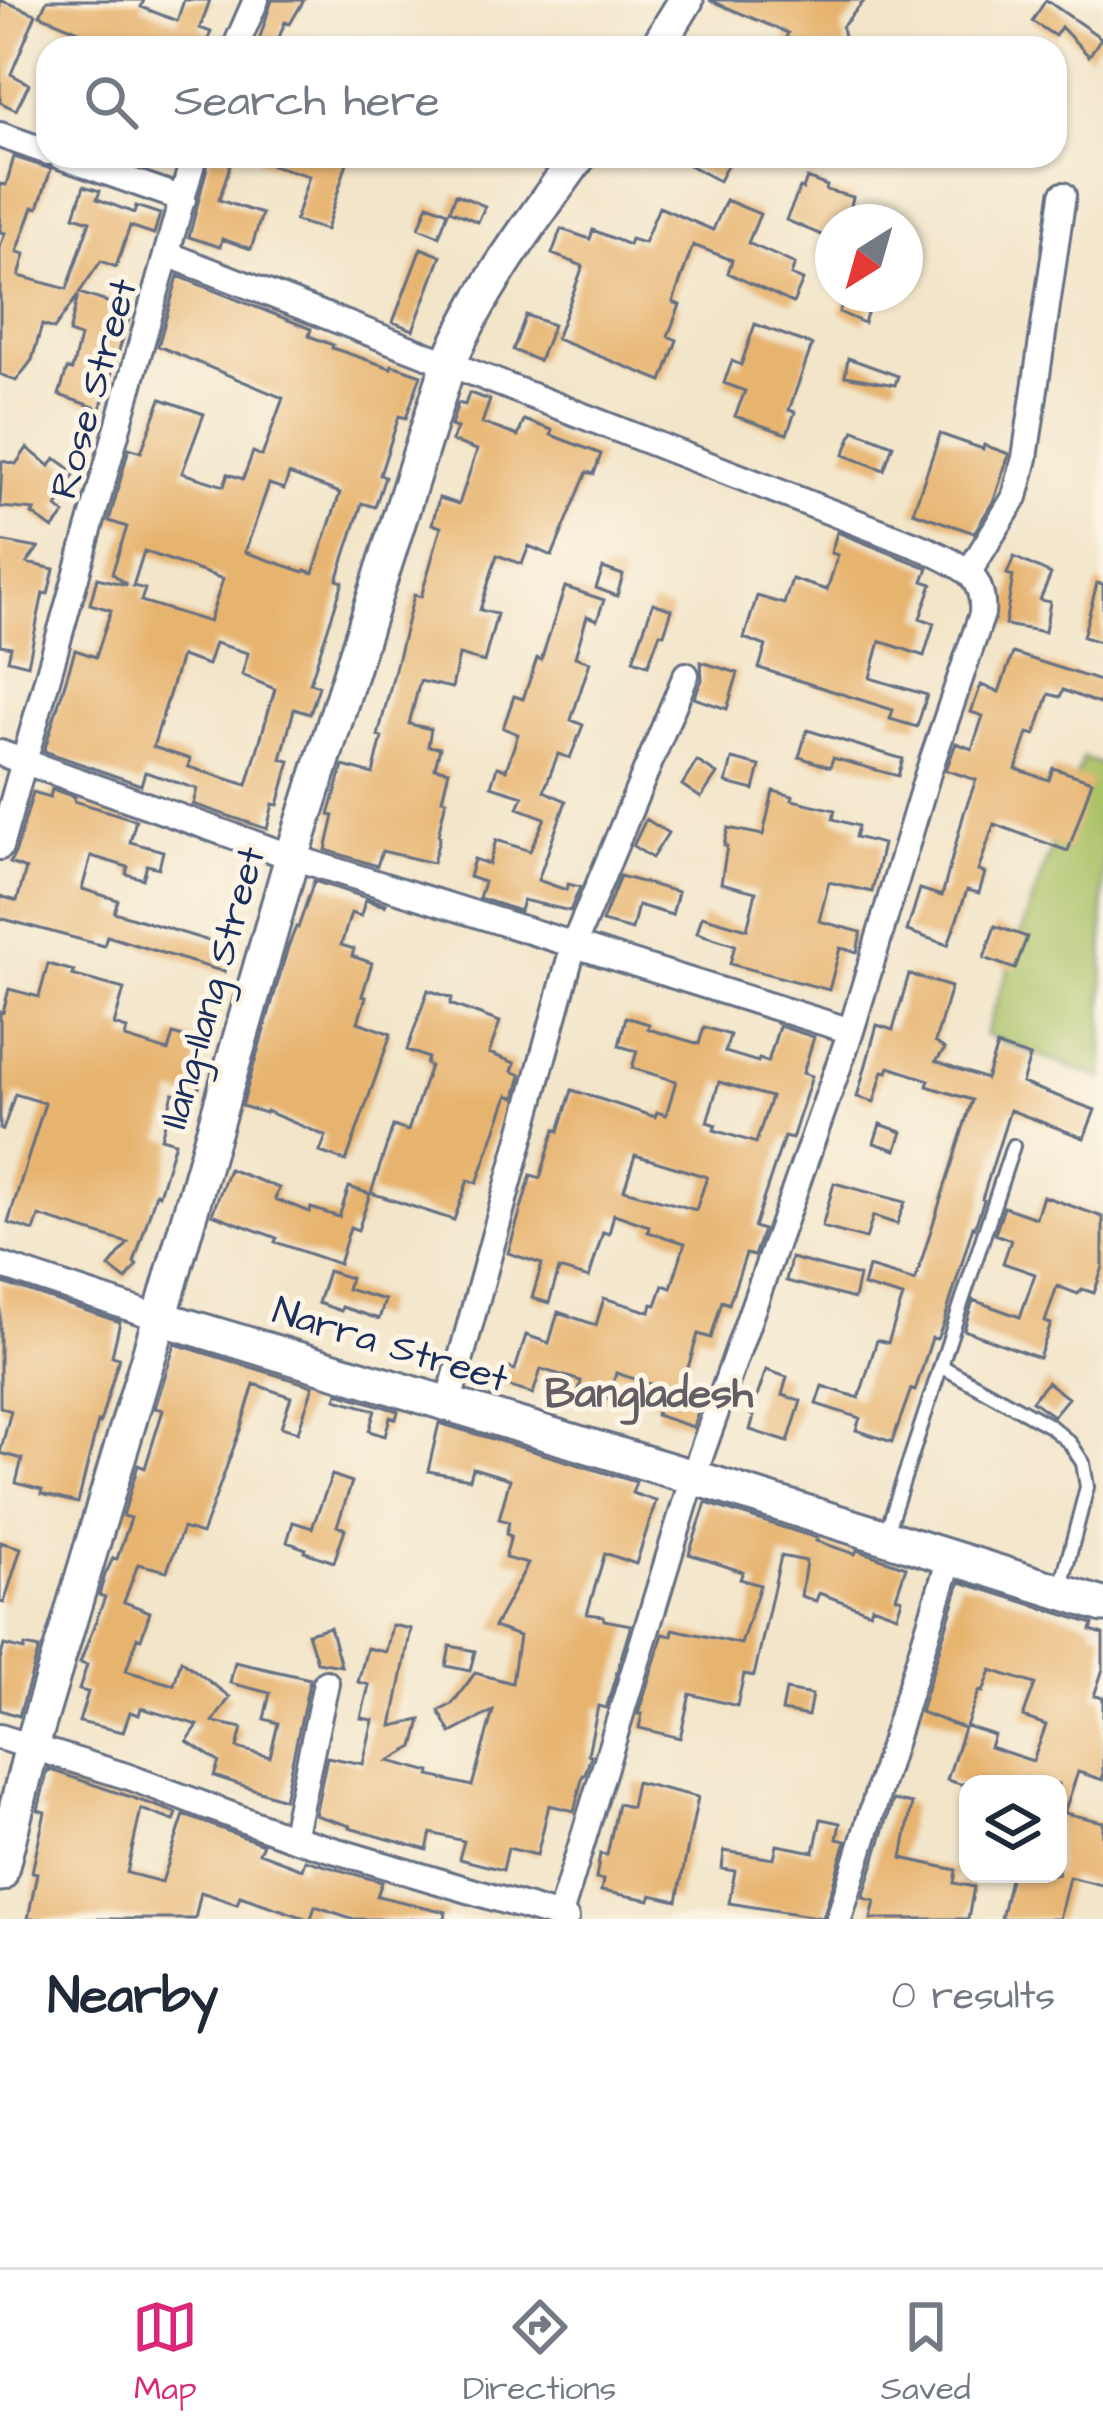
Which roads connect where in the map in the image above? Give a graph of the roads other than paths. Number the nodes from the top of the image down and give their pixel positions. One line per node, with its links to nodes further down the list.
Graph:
1 (256, 0): 3 (street)
2 (686, 0): 4 (main road)
3 (240, 36)
4 (664, 36)
5 (0, 135): 6 (street)
6 (36, 148)
7 (94, 168): 11 (street)
8 (191, 168): 11 (street, Rose Street)
9 (570, 168): 13 (main road, Ilang-Ilang Street)
10 (1063, 195): 14 (street)
11 (183, 199): 12 (street, Rose Street)
12 (167, 254): 13 (street); 17 (street, Rose Street)
13 (449, 362): 14 (street); 19 (main road, Ilang-Ilang Street)
14 (969, 572): 21 (street)
15 (686, 675): 20 (street)
16 (0, 753): 17 (street)
17 (25, 762): 18 (street, Rose Street); 19 (street)
18 (0, 847)
19 (292, 856): 20 (street); 24 (main road, Ilang-Ilang Street)
20 (574, 944): 21 (street); 26 (street)
21 (851, 1031): 27 (street)
22 (1013, 1147): 25 (lane)
23 (0, 1264): 24 (street, Narra Street)
24 (160, 1318): 26 (main road, Narra Street); 33 (main road, Ilang-Ilang Street)
25 (940, 1366): 28 (lane); 30 (lane)
26 (448, 1405): 27 (main road, Narra Street)
27 (693, 1477): 28 (main road, Narra Street); 36 (street)
28 (884, 1538): 29 (main road, Narra Street)
29 (950, 1558): 30 (main road, Narra Street); 37 (street)
30 (1060, 1592): 31 (main road, Narra Street)
31 (1103, 1605)
32 (326, 1683): 34 (street)
33 (16, 1742): 34 (street); 35 (main road, Ilang-Ilang Street)
34 (293, 1838): 36 (street)
35 (0, 1874)
36 (562, 1918)
37 (839, 1919)

